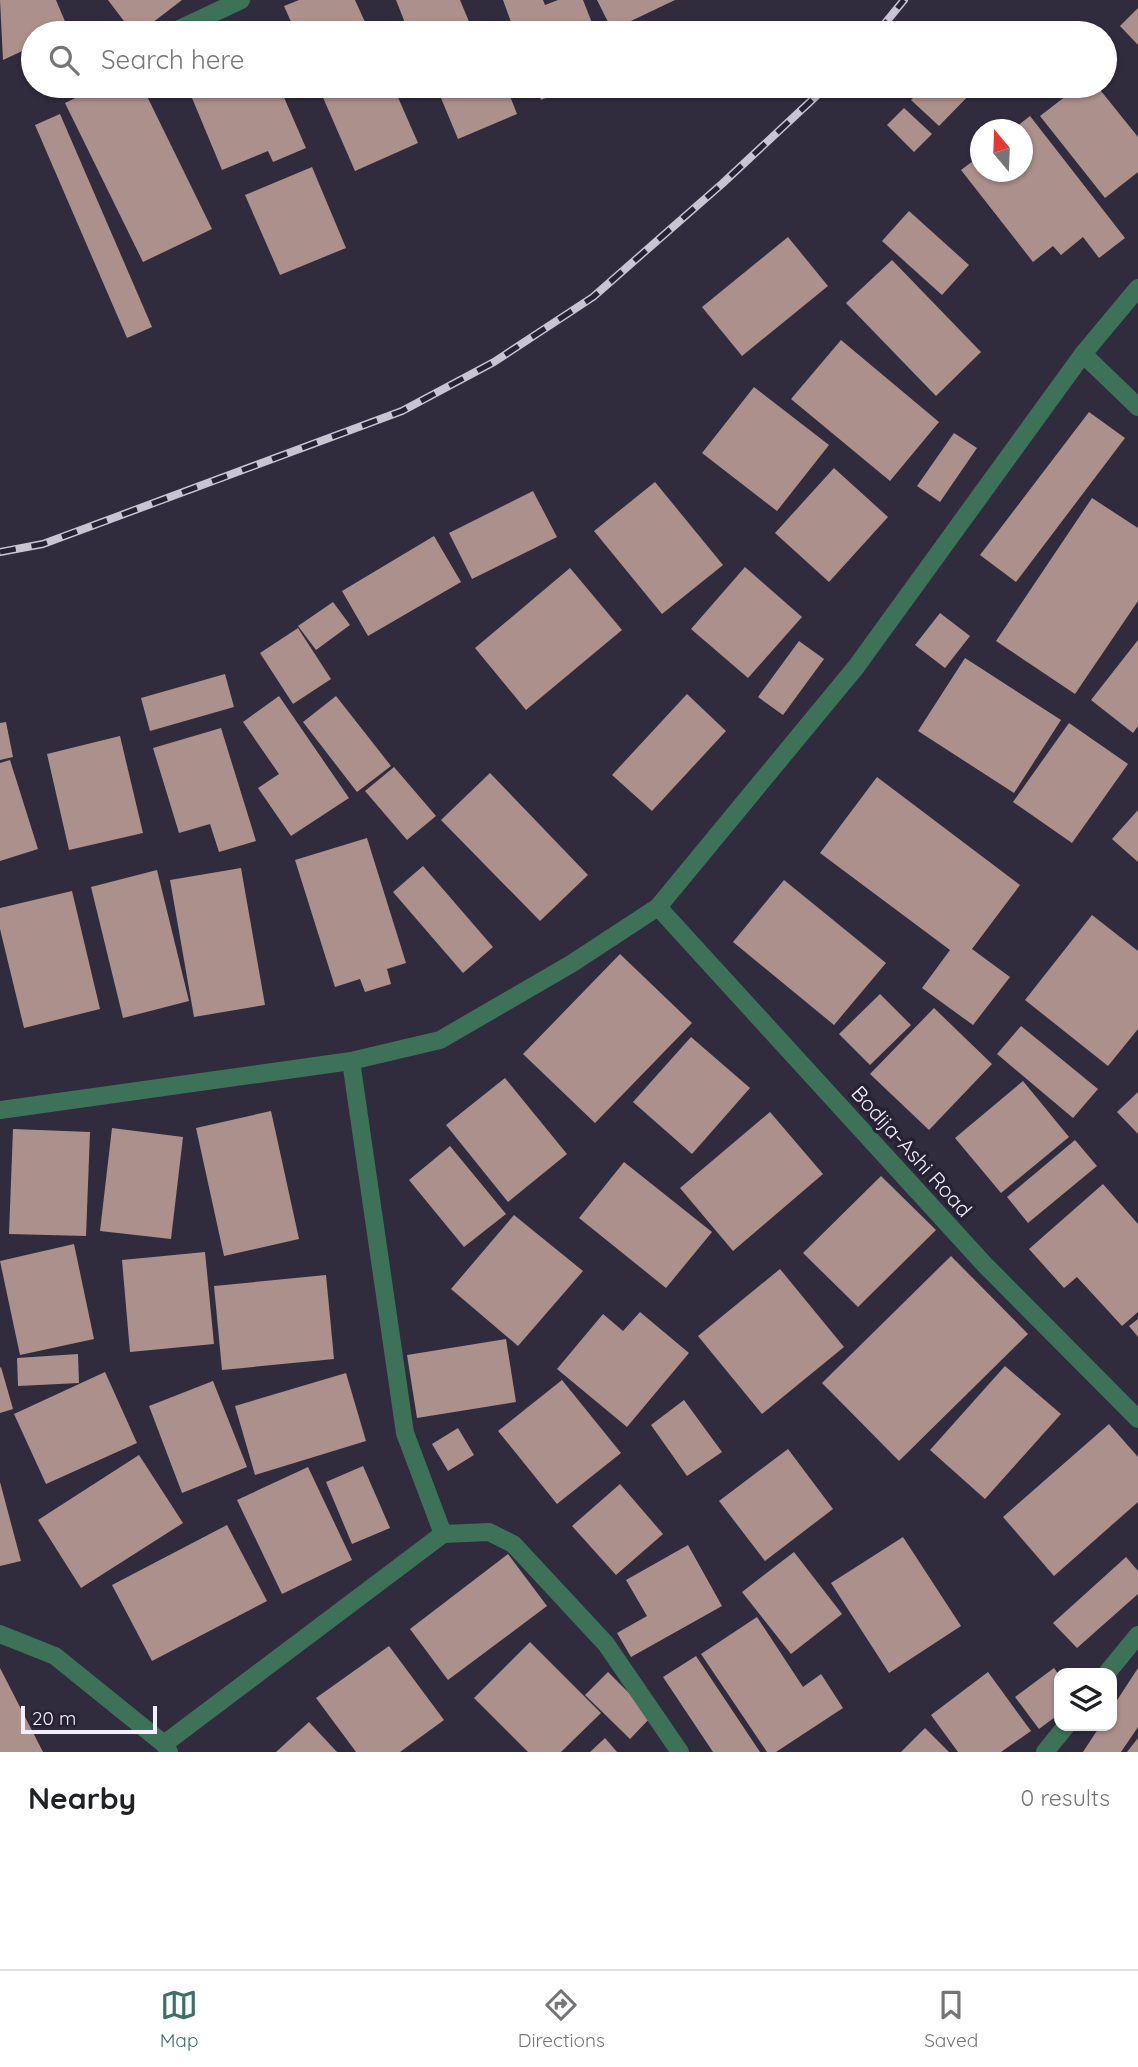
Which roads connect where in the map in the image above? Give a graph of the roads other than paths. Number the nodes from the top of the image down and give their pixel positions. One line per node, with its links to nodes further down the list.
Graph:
1 (241, 0): 2 (street)
2 (196, 21)
3 (1138, 288): 4 (street)
4 (1083, 354): 5 (street); 6 (street)
5 (1138, 407)
6 (658, 907): 7 (street); 9 (street, Bodija-Ashi Road)
7 (351, 1061): 8 (street); 10 (street)
8 (0, 1110)
9 (1138, 1419)
10 (443, 1534): 15 (street); 16 (street)
11 (0, 1634): 15 (street)
12 (1138, 1635): 13 (street)
13 (1111, 1668)
14 (1062, 1731): 17 (street)
15 (167, 1748)
16 (680, 1752)
17 (1045, 1752)

